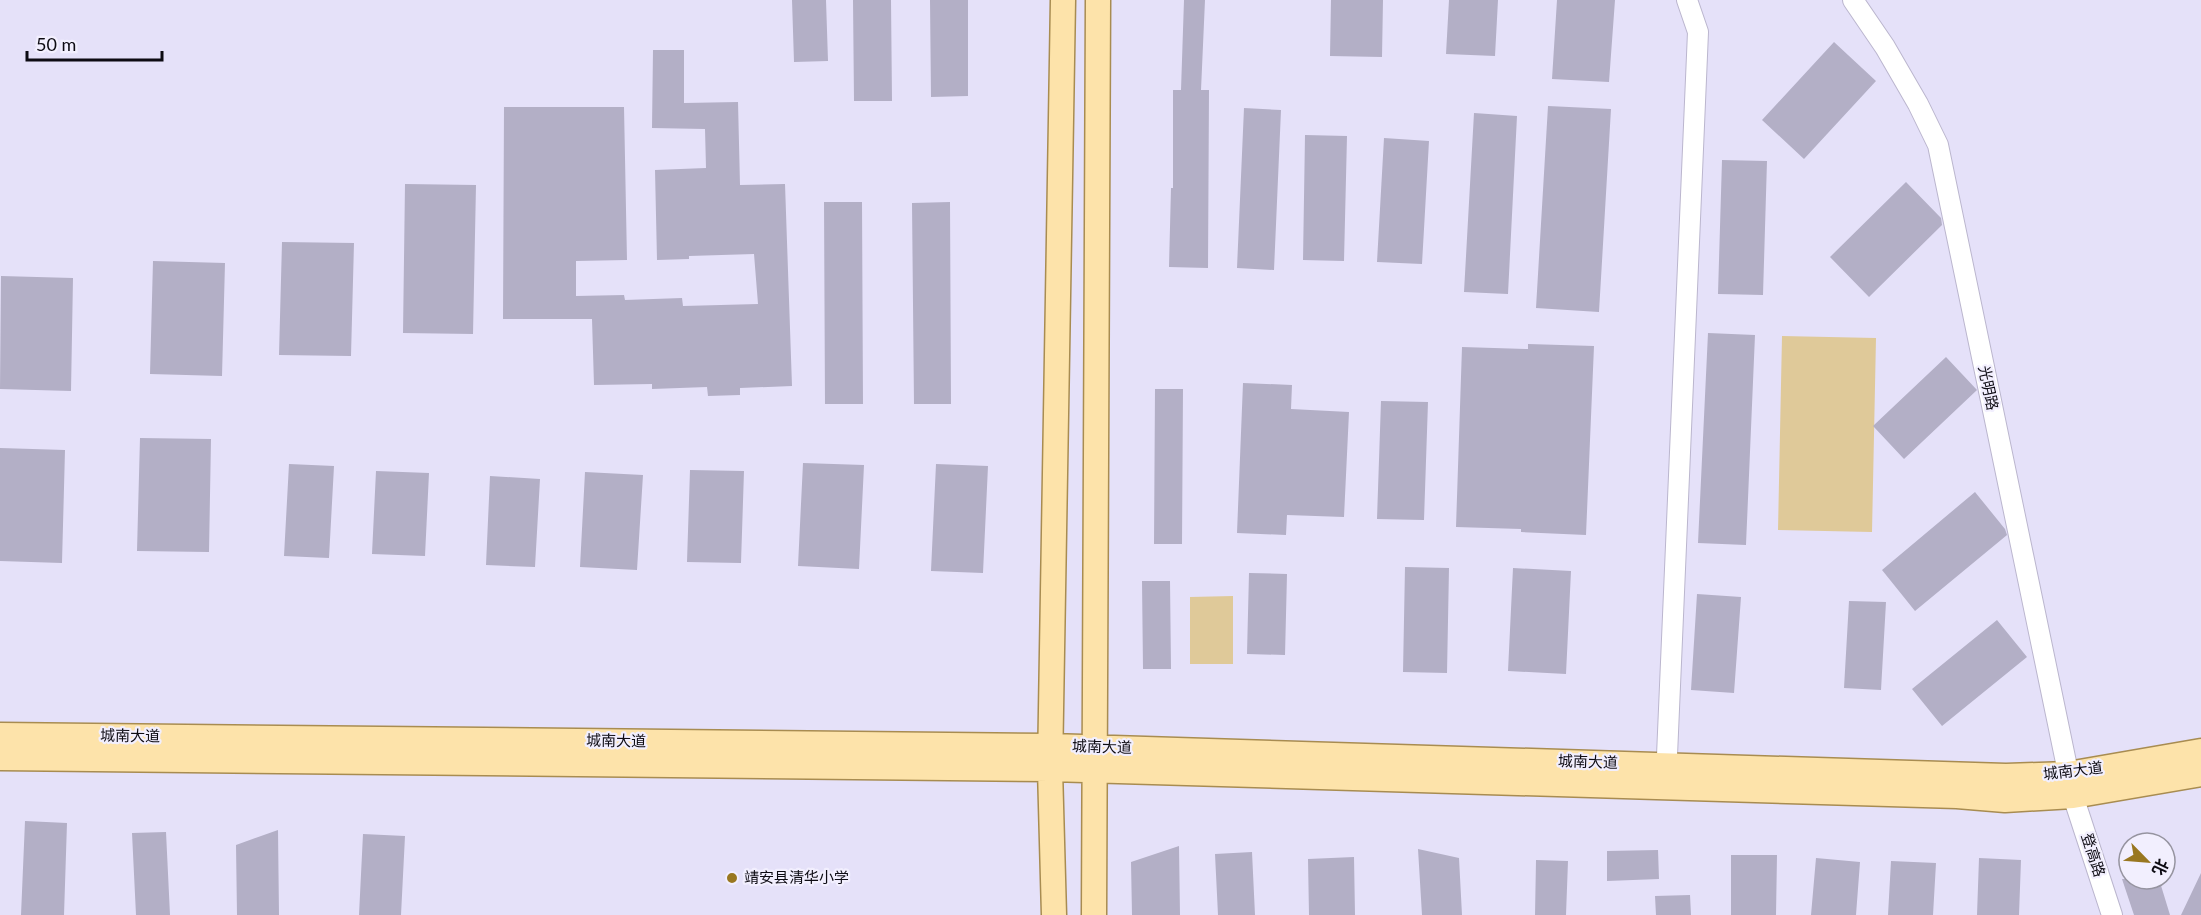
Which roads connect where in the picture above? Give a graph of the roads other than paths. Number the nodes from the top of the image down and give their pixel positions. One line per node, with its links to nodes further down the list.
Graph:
1 (1063, 0): 7 (main road)
2 (1098, 0): 9 (main road)
3 (1687, 0): 11 (street)
4 (1853, 0): 12 (street, 光明路)
5 (0, 735): 7 (main road, 城南大道)
6 (2201, 751): 12 (main road, 城南大道)
7 (1051, 757): 8 (main road, 城南大道); 9 (main road, 城南大道); 13 (main road)
8 (0, 758)
9 (1094, 758): 11 (main road, 城南大道); 14 (main road)
10 (2201, 774): 12 (main road, 城南大道)
11 (1666, 776): 12 (main road, 城南大道)
12 (2070, 785): 15 (street, 登高路)
13 (1054, 915)
14 (1094, 915)
15 (2112, 915)

